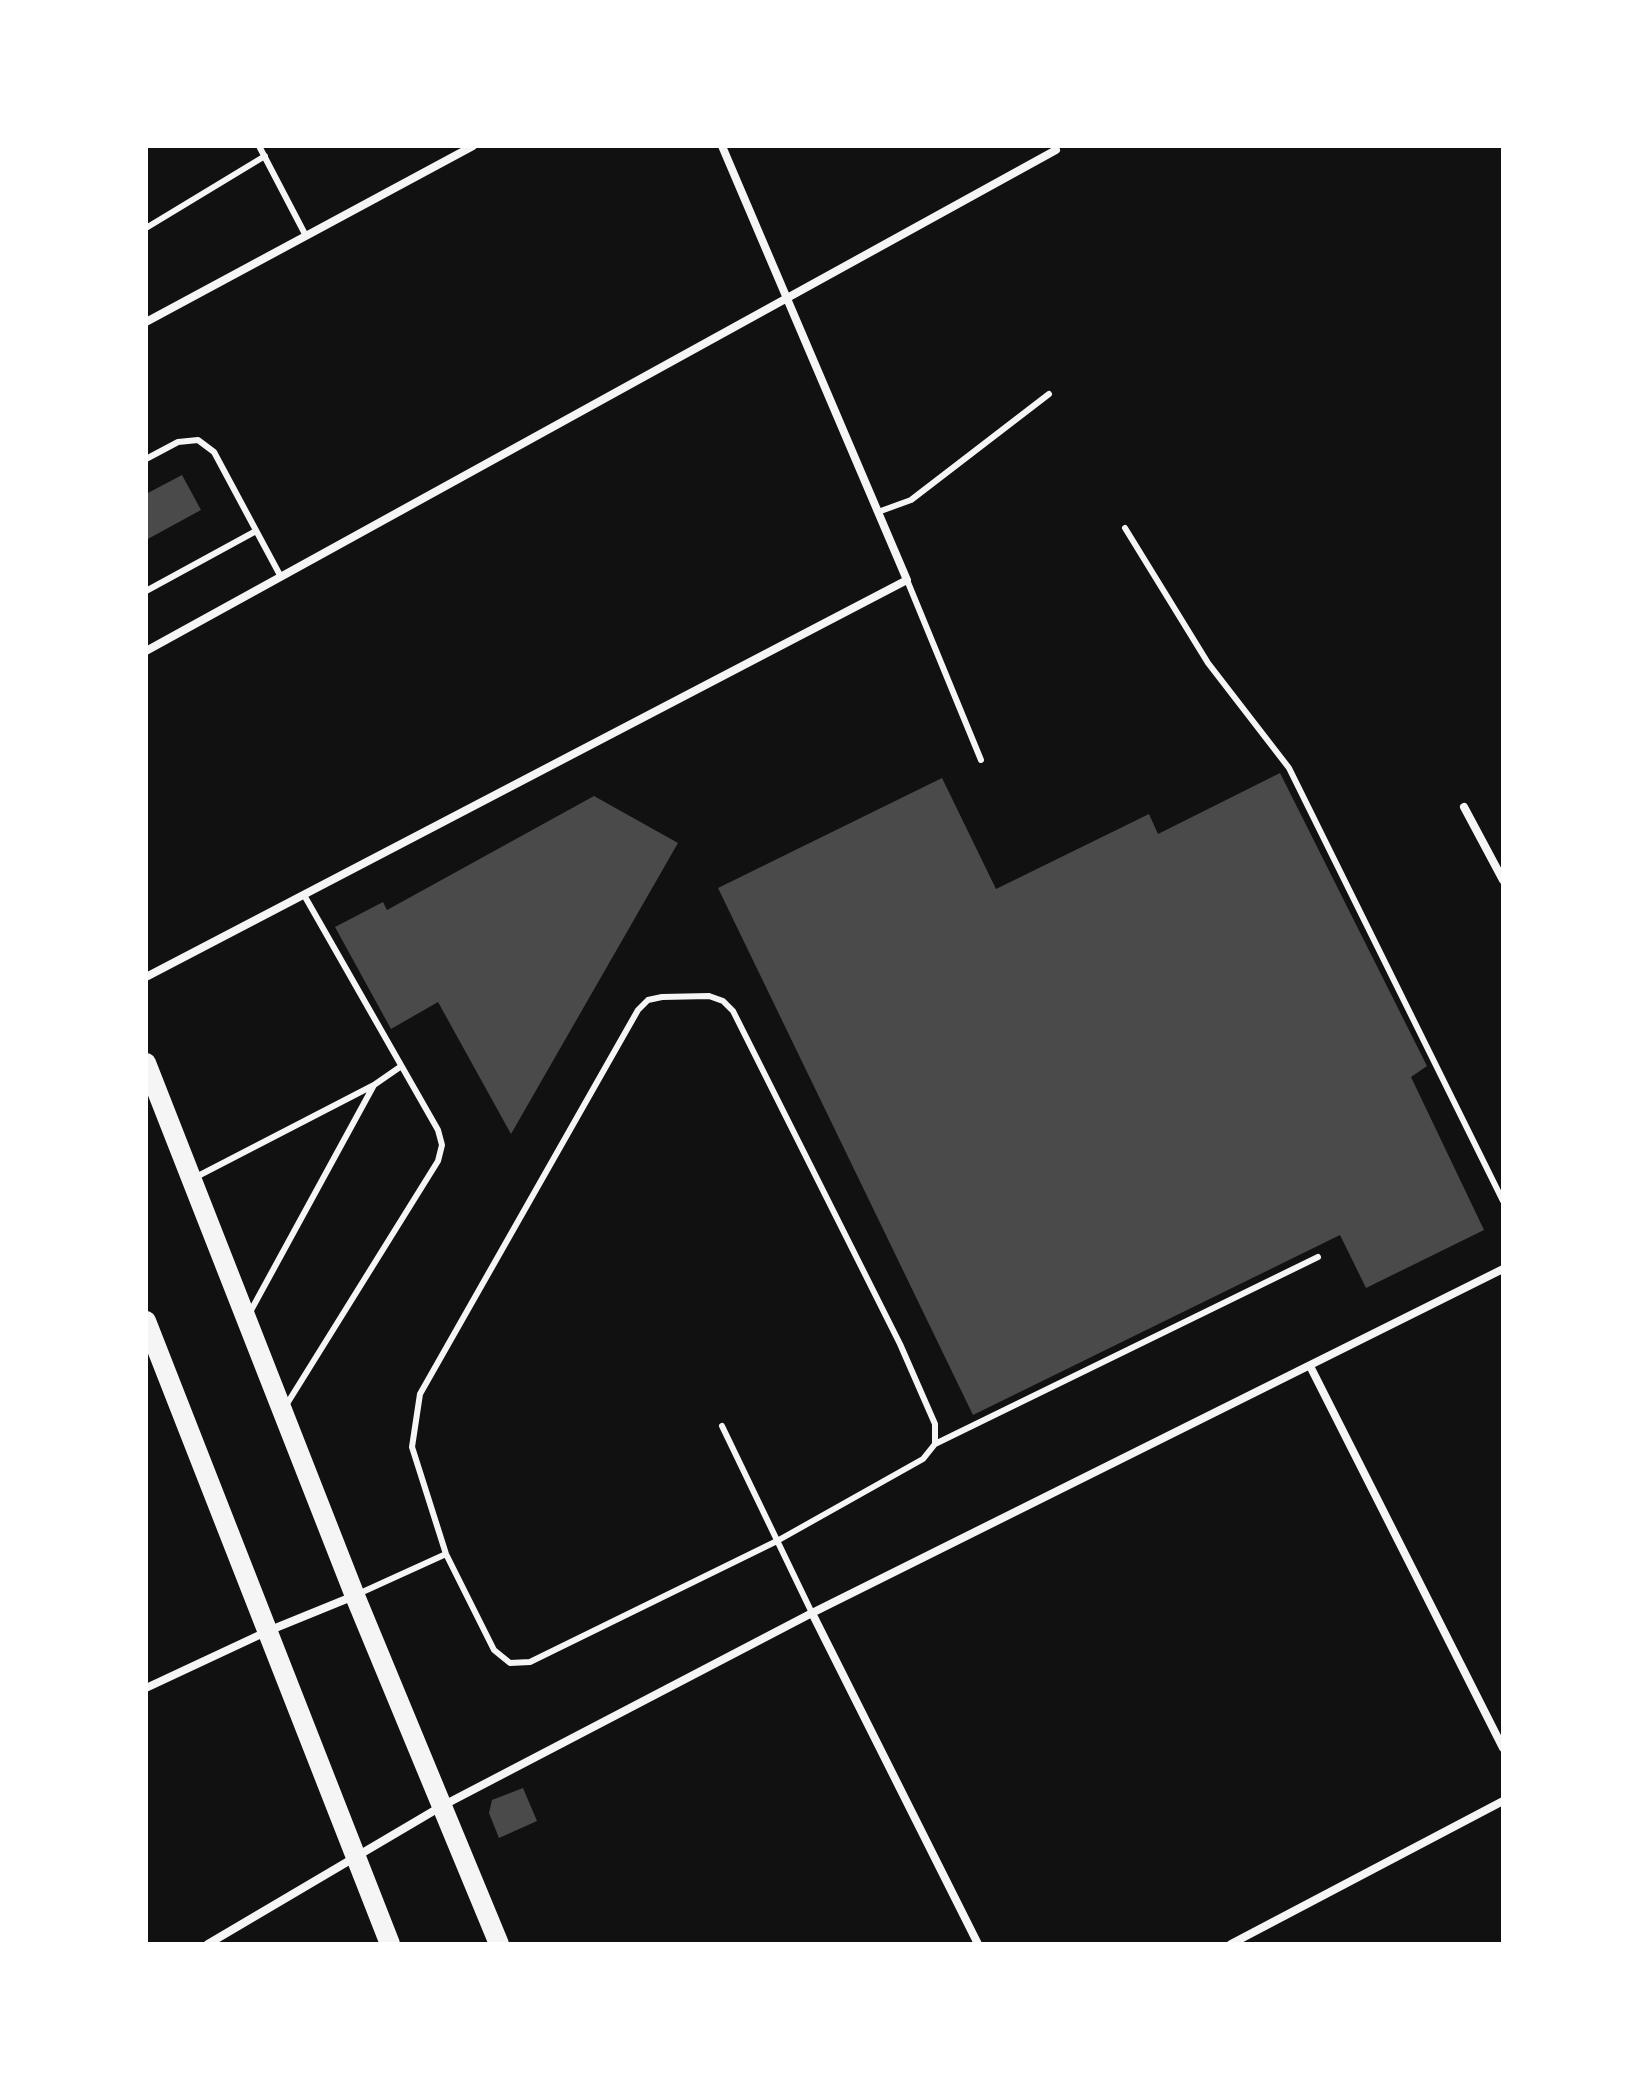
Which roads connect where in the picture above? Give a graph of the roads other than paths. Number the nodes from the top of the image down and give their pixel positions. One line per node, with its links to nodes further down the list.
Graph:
1 (259, 146): 5 (lane)
2 (473, 146): 7 (street)
3 (722, 146): 8 (street)
4 (1056, 150): 8 (street)
5 (265, 156): 6 (lane); 7 (lane)
6 (146, 228)
7 (306, 236): 9 (street)
8 (787, 298): 12 (street); 15 (street)
9 (146, 322)
10 (1049, 394): 12 (lane)
11 (146, 459): 14 (lane)
12 (878, 512): 16 (street)
13 (1125, 528): 28 (lane)
14 (256, 531): 15 (lane); 17 (lane)
15 (281, 577): 18 (street)
16 (907, 580): 19 (lane); 22 (street)
17 (146, 591)
18 (146, 651)
19 (981, 760)
20 (1464, 807): 21 (street)
21 (1503, 880)
22 (304, 895): 23 (street); 25 (lane)
23 (146, 977)
24 (146, 1063): 27 (main road)
25 (400, 1067): 26 (lane); 34 (lane)
26 (374, 1085): 27 (lane); 31 (lane)
27 (191, 1179): 31 (main road)
28 (1503, 1201)
29 (1318, 1257): 36 (lane)
30 (1503, 1269): 33 (street)
31 (247, 1318): 34 (main road)
32 (146, 1321): 41 (main road)
33 (1310, 1366): 40 (street); 43 (street)
34 (283, 1410): 39 (main road)
35 (722, 1426): 37 (lane)
36 (935, 1444): 37 (lane); 38 (lane)
37 (777, 1541): 38 (lane); 40 (lane)
38 (446, 1554): 39 (lane)
39 (355, 1596): 41 (street); 45 (main road)
40 (812, 1613): 45 (street); 50 (street)
41 (268, 1631): 42 (street); 46 (main road)
42 (146, 1688)
43 (1503, 1748)
44 (1503, 1801): 51 (street)
45 (442, 1806): 46 (street); 49 (main road)
46 (357, 1857): 47 (street); 48 (main road)
47 (208, 1944)
48 (390, 1944)
49 (499, 1944)
50 (978, 1944)
51 (1231, 1944)

